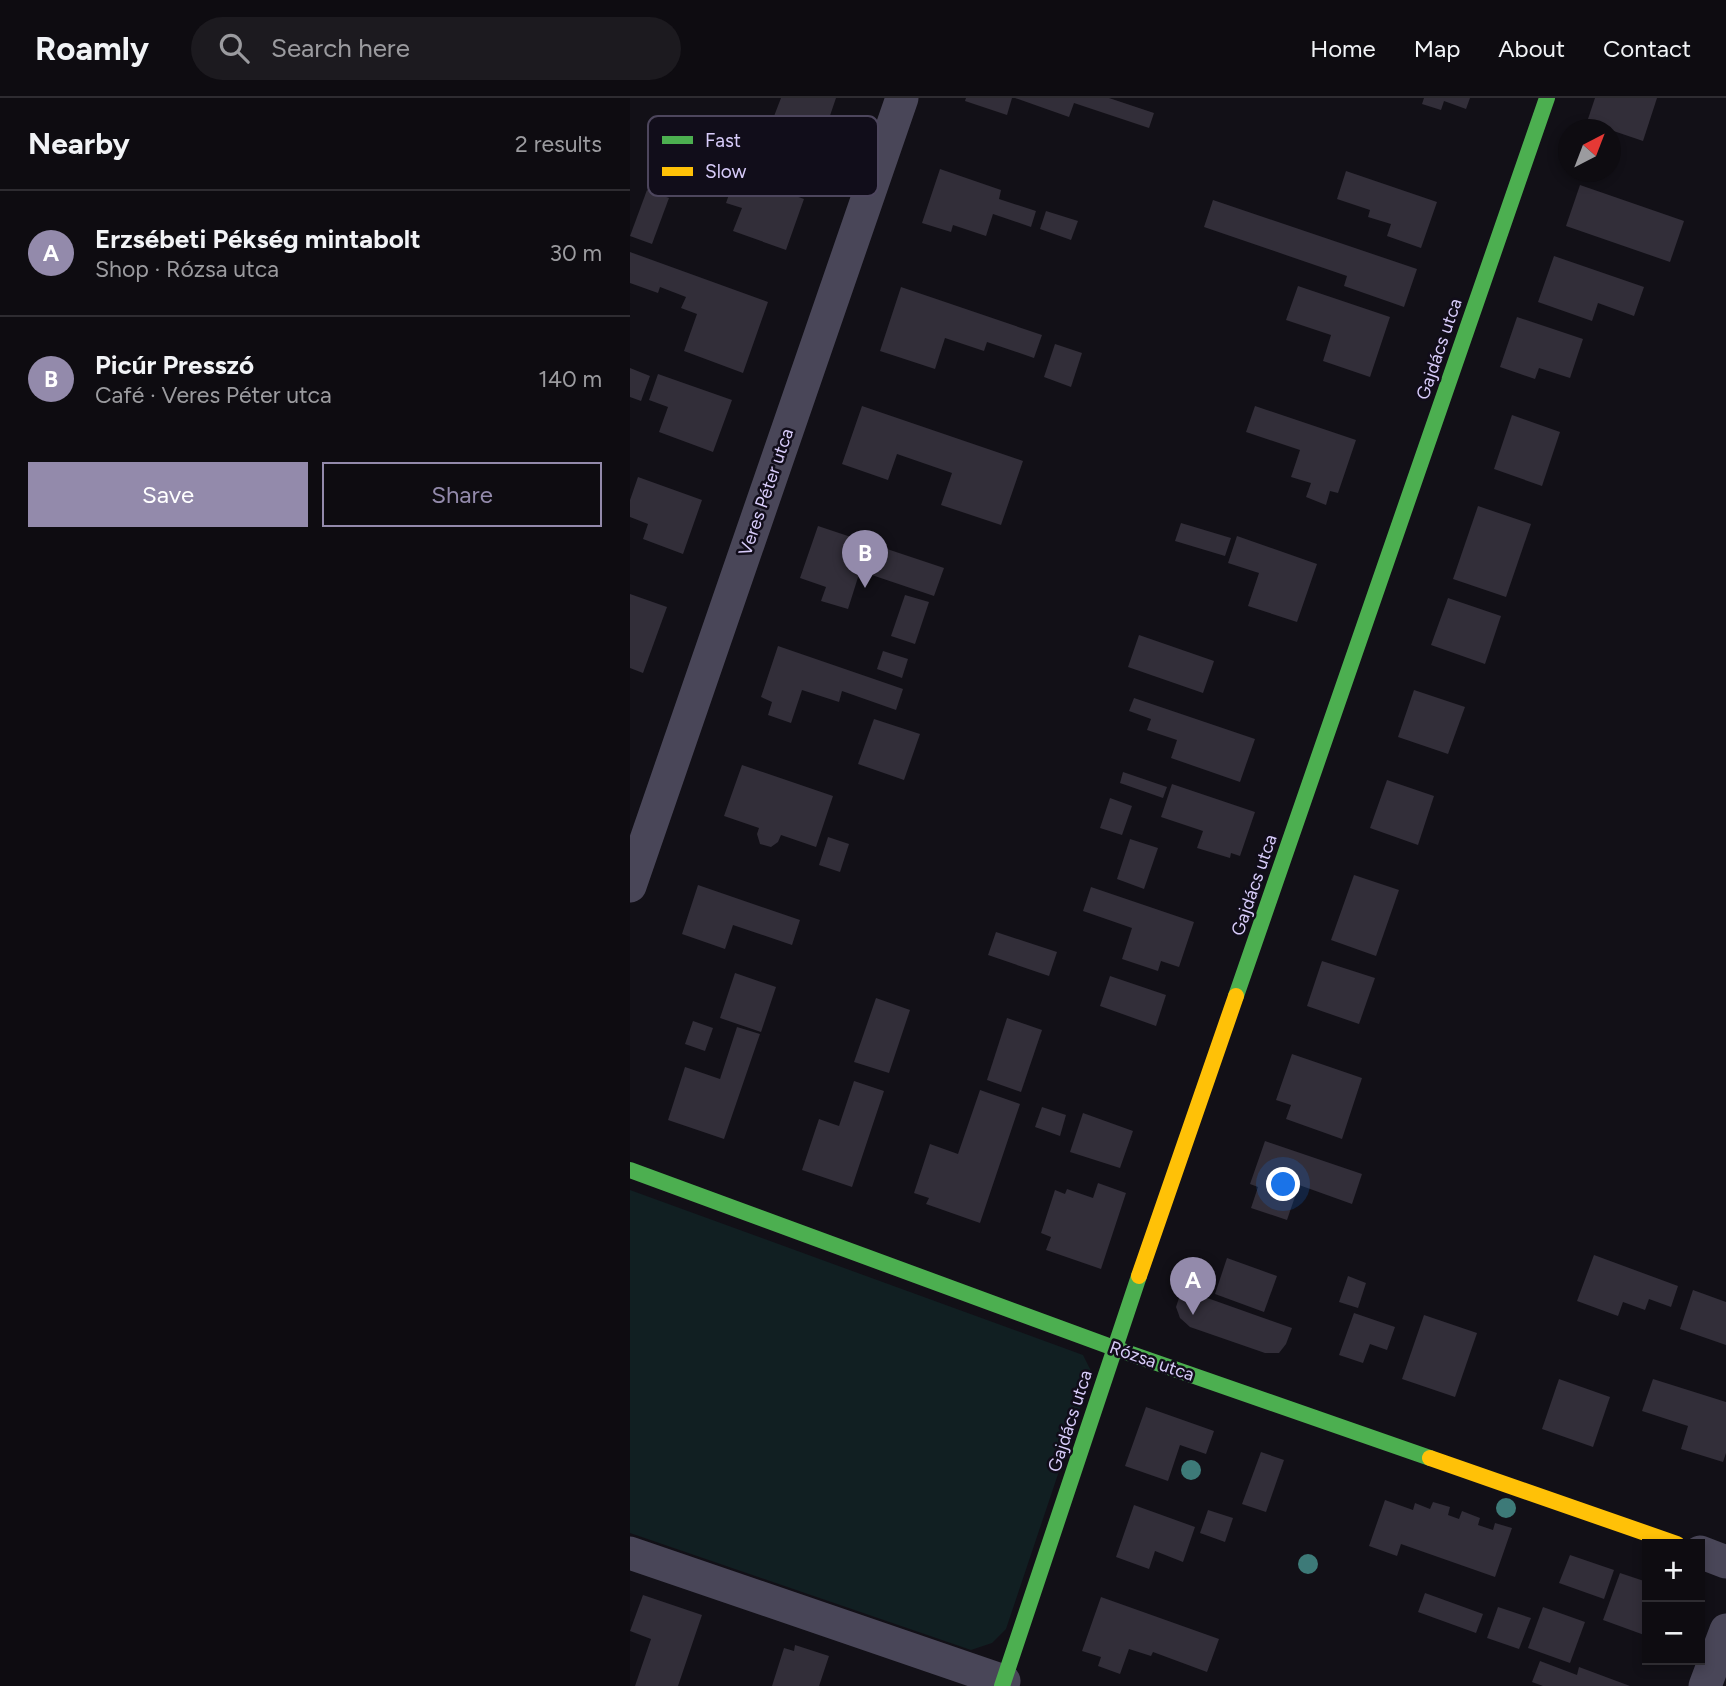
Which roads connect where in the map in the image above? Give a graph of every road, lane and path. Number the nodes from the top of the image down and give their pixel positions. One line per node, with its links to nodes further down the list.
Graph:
1 (902, 98): 3 (street, Veres Péter utca)
2 (1547, 98): 7 (street, Gajdács utca)
3 (878, 168)
4 (868, 196): 5 (street, Veres Péter utca)
5 (630, 887)
6 (630, 1170): 7 (street, Rózsa utca)
7 (1115, 1348): 8 (street, Rózsa utca); 13 (street, Gajdács utca)
8 (1663, 1539)
9 (630, 1553): 13 (street)
10 (1705, 1554): 11 (street)
11 (1726, 1562)
12 (1726, 1630): 14 (street)
13 (1003, 1684)
14 (1704, 1686)

